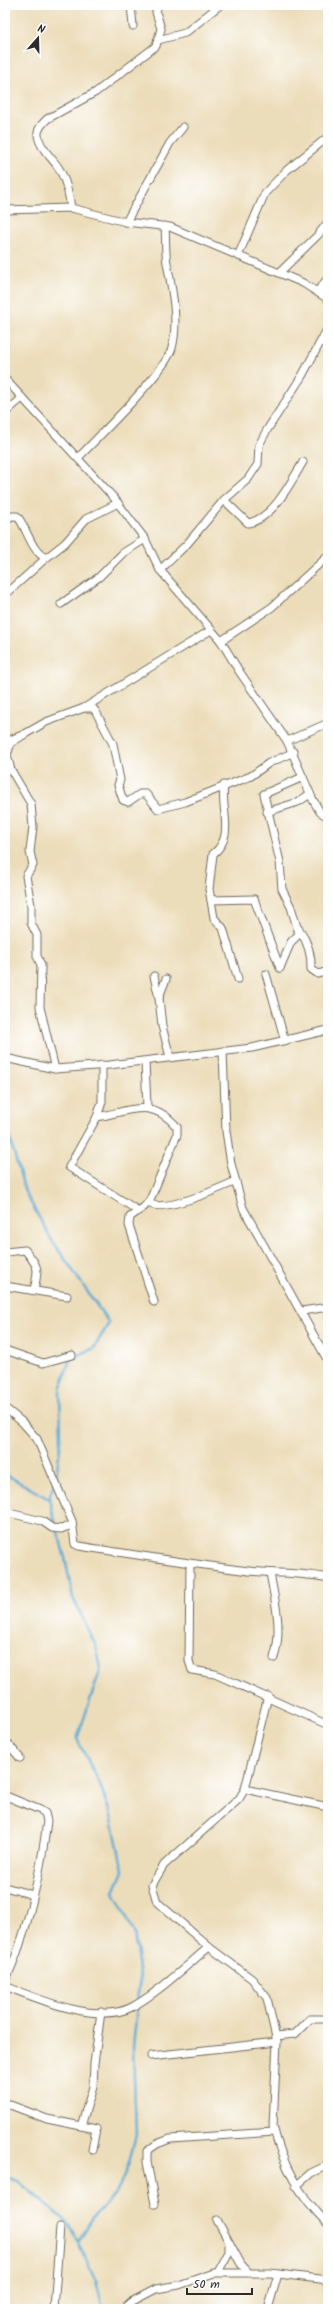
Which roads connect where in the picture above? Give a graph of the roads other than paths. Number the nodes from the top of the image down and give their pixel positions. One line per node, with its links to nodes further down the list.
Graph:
1 (131, 5): 4 (street)
2 (158, 5): 5 (street)
3 (220, 5): 5 (street)
4 (133, 26)
5 (158, 40): 8 (street)
6 (183, 127): 10 (street)
7 (328, 137): 13 (street)
8 (71, 208): 9 (street); 10 (street)
9 (5, 210)
10 (126, 222): 12 (street)
11 (328, 222): 14 (street)
12 (165, 226): 13 (street); 22 (street)
13 (238, 256): 14 (street)
14 (279, 274): 16 (street)
15 (328, 278): 16 (street)
16 (317, 292): 17 (street)
17 (328, 299)
18 (328, 328): 24 (street)
19 (5, 379): 20 (street)
20 (22, 398): 21 (street); 22 (street)
21 (5, 413)
22 (79, 457): 25 (street)
23 (302, 462): 24 (street)
24 (224, 500): 30 (street)
25 (118, 503): 27 (street); 29 (street)
26 (5, 520): 29 (street)
27 (145, 539): 30 (street); 32 (street)
28 (328, 556): 34 (street)
29 (46, 558): 31 (street)
30 (160, 570): 33 (street)
31 (5, 595)
32 (61, 604)
33 (211, 630): 34 (street); 35 (street)
34 (221, 641): 38 (street)
35 (84, 708): 37 (street); 42 (street)
36 (328, 723): 38 (street)
37 (25, 734): 39 (street); 61 (street)
38 (287, 741): 40 (street)
39 (5, 742)
40 (294, 752): 41 (street); 42 (street)
41 (303, 777): 43 (street); 44 (street)
42 (224, 785): 46 (street)
43 (310, 794): 44 (street); 45 (street)
44 (267, 812): 47 (street)
45 (328, 816)
46 (211, 900): 47 (street); 52 (street)
47 (295, 924): 48 (street)
48 (328, 971)
49 (266, 974): 55 (street)
50 (154, 976): 53 (street)
51 (166, 979): 53 (street)
52 (238, 980)
53 (159, 998): 57 (street)
54 (328, 1030): 55 (street)
55 (285, 1041): 56 (street)
56 (224, 1051): 57 (street); 64 (street)
57 (170, 1057): 59 (street)
58 (5, 1058): 61 (street)
59 (145, 1062): 60 (street); 62 (street)
60 (102, 1065): 61 (street); 63 (street)
61 (55, 1069)
62 (147, 1107): 63 (street); 65 (street)
63 (97, 1117): 66 (street)
64 (236, 1182): 65 (street); 73 (street)
65 (150, 1200): 66 (street)
66 (137, 1210): 71 (street)
67 (5, 1252): 69 (street)
68 (5, 1286): 69 (street)
69 (34, 1290): 70 (street)
70 (68, 1296)
71 (154, 1302)
72 (328, 1307): 73 (street)
73 (302, 1311): 76 (street)
74 (5, 1350): 75 (street)
75 (72, 1355)
76 (328, 1361)
77 (5, 1408): 79 (street)
78 (5, 1512): 79 (street)
79 (72, 1525): 80 (street)
80 (190, 1564): 81 (street); 84 (street)
81 (270, 1573): 82 (street); 83 (street)
82 (328, 1578)
83 (274, 1658)
84 (268, 1696): 85 (street); 88 (street)
85 (328, 1725)
86 (5, 1740): 87 (street)
87 (20, 1758)
88 (245, 1789): 90 (street); 93 (street)
89 (6, 1796): 92 (street)
90 (328, 1807)
91 (5, 1887): 92 (street)
92 (33, 1895): 94 (street)
93 (209, 1947): 96 (street); 98 (street)
94 (5, 1981)
95 (5, 1986): 96 (street)
96 (101, 2012): 101 (street)
97 (328, 2019): 98 (street)
98 (277, 2039): 99 (street); 102 (street)
99 (151, 2056)
100 (5, 2104): 101 (street)
101 (81, 2126): 103 (street)
102 (274, 2132): 105 (street); 106 (street)
103 (92, 2150)
104 (328, 2165): 105 (street)
105 (296, 2186): 108 (street)
106 (156, 2204)
107 (217, 2220): 110 (street)
108 (328, 2224)
109 (60, 2227): 115 (street)
110 (229, 2240): 111 (street); 112 (street)
111 (218, 2272): 112 (street); 116 (street)
112 (249, 2273): 113 (street)
113 (278, 2274): 114 (street); 117 (street)
114 (328, 2280)
115 (54, 2309)
116 (123, 2309)
117 (268, 2309)

